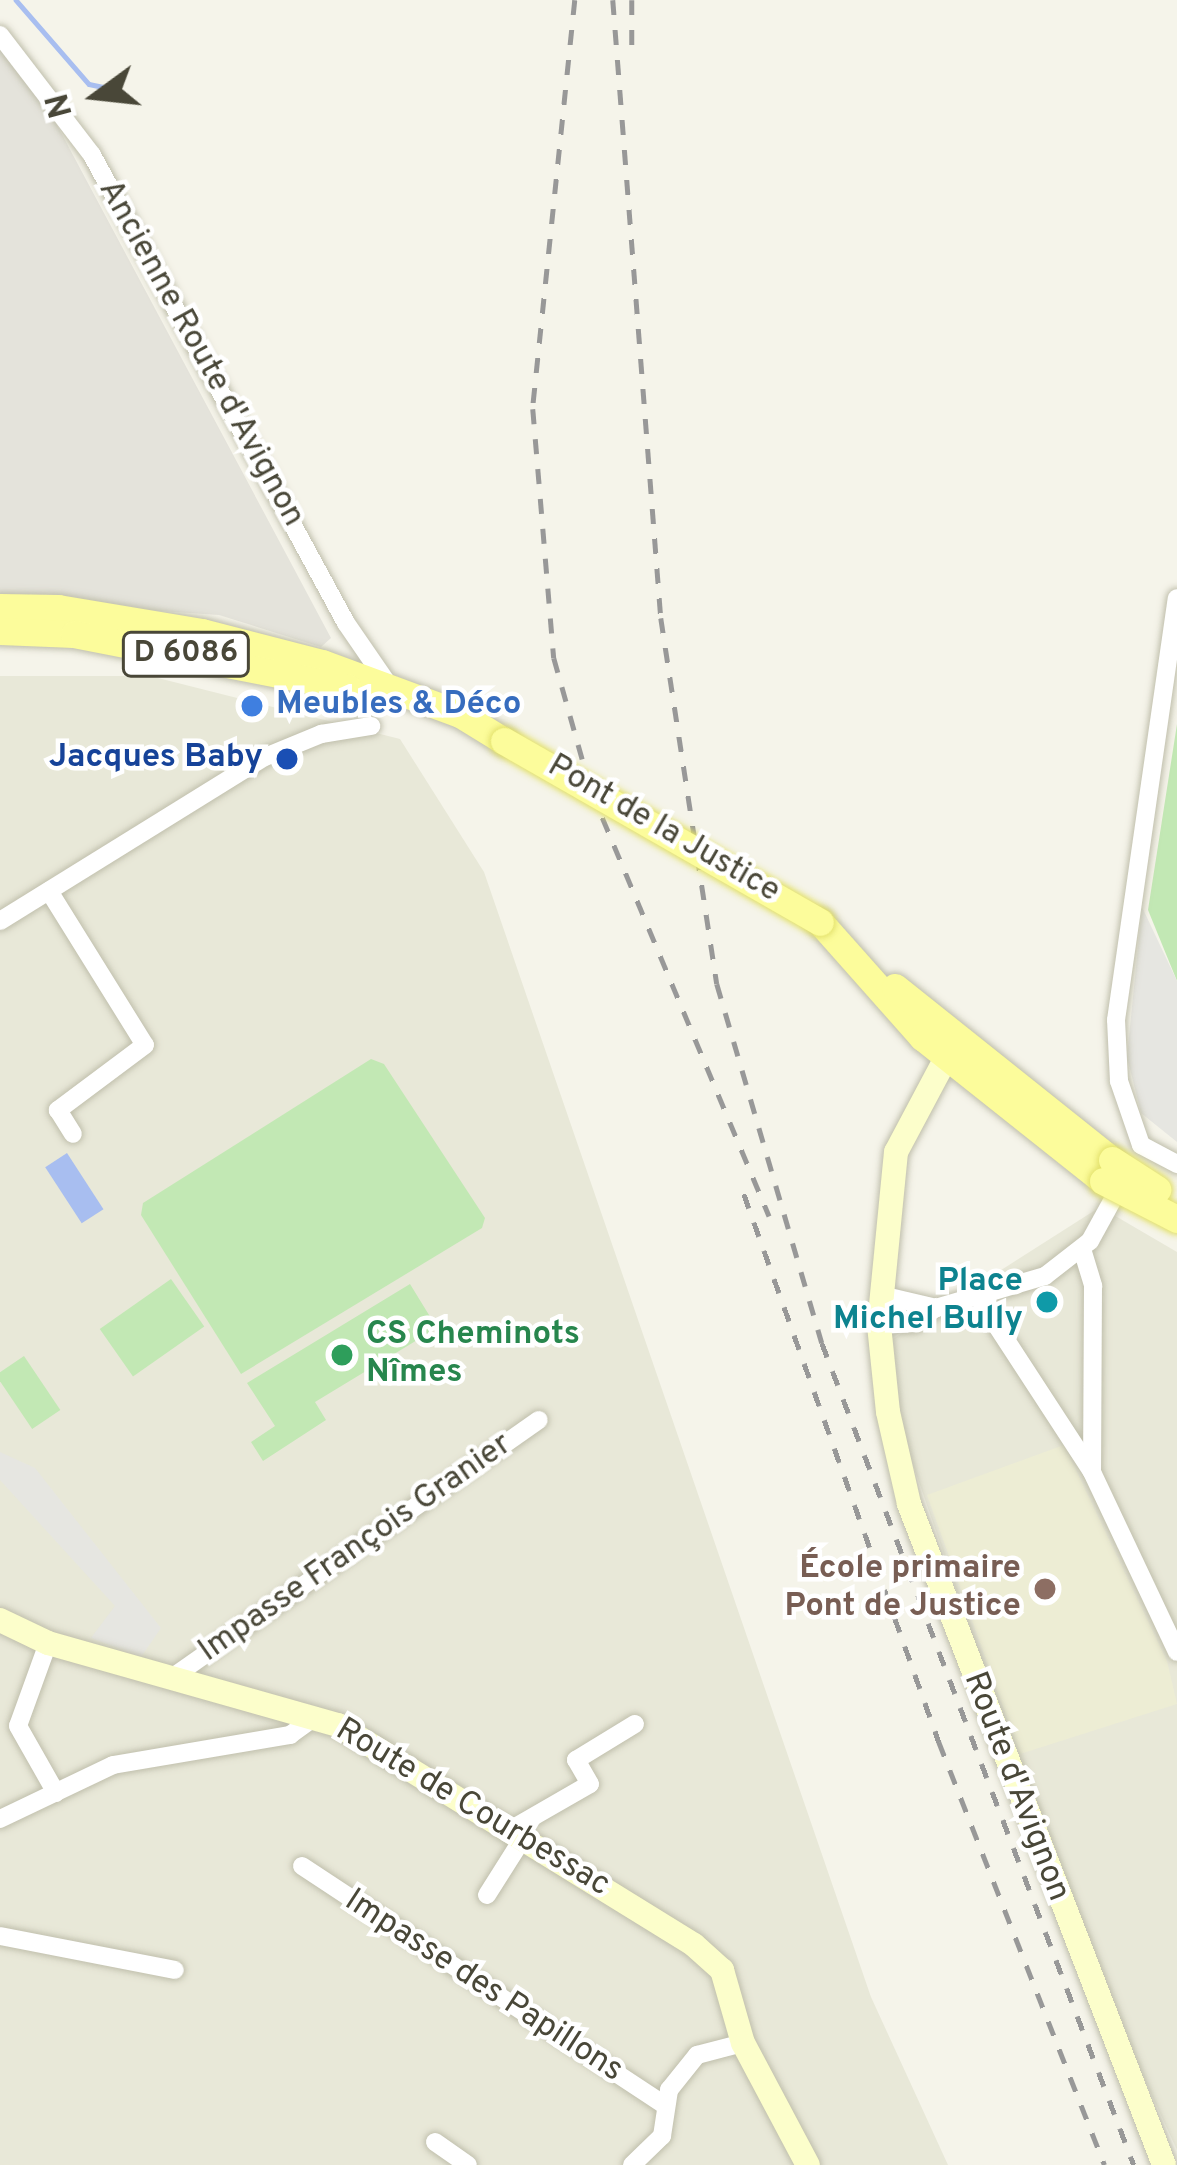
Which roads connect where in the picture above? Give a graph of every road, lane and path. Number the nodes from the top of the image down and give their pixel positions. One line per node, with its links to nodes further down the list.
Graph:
1 (0, 35): 4 (street, Ancienne Route d'Avignon)
2 (1177, 598): 16 (street)
3 (0, 607): 6 (main road, D 6086)
4 (346, 623): 6 (street); 7 (street, Ancienne Route d'Avignon)
5 (0, 631): 9 (main road, D 6086)
6 (322, 662): 7 (main road, D 6086)
7 (390, 687): 9 (main road, D 6086)
8 (371, 726): 10 (street)
9 (504, 741): 12 (main road, Pont de la Justice / D 6086, bridge)
10 (50, 891): 11 (street); 15 (street)
11 (0, 921)
12 (820, 922): 13 (main road, D 6086); 14 (main road, D 6086)
13 (949, 1028): 14 (main road); 18 (main road, D 6086)
14 (946, 1058): 18 (main road, D 6086); 22 (main road, Route d'Avignon)
15 (73, 1134)
16 (1141, 1145): 17 (street); 21 (street)
17 (1177, 1164)
18 (1108, 1170): 19 (main road, D 6086, bridge); 20 (main road, D 6086, bridge)
19 (1177, 1199)
20 (1177, 1219)
21 (1082, 1249): 23 (street); 26 (street)
22 (881, 1295): 24 (street); 25 (main road, Route d'Avignon)
23 (978, 1297): 24 (street); 28 (street)
24 (936, 1308): 25 (street)
25 (880, 1324): 50 (main road, Route d'Avignon)
26 (1089, 1418): 28 (street); 29 (street)
27 (539, 1420): 33 (street, Impasse François Granier)
28 (1064, 1427): 29 (street)
29 (1092, 1472): 32 (street)
30 (0, 1620): 31 (main road, Route de Courbessac)
31 (48, 1643): 33 (main road, Route de Courbessac); 36 (street)
32 (1177, 1652)
33 (173, 1677): 34 (main road, Route de Courbessac)
34 (316, 1716): 37 (street); 39 (main road, Route de Courbessac)
35 (635, 1724): 39 (street)
36 (9, 1730): 37 (street)
37 (56, 1793): 38 (street)
38 (0, 1819)
39 (517, 1834): 41 (street); 44 (main road, Route de Courbessac)
40 (302, 1866): 45 (street, Impasse des Papillons)
41 (487, 1894)
42 (0, 1936): 43 (street)
43 (175, 1970)
44 (743, 2043): 45 (street); 49 (main road, Route de Courbessac)
45 (666, 2106): 48 (street)
46 (435, 2142): 47 (street)
47 (468, 2165)
48 (632, 2165)
49 (808, 2165)
50 (1165, 2165)

